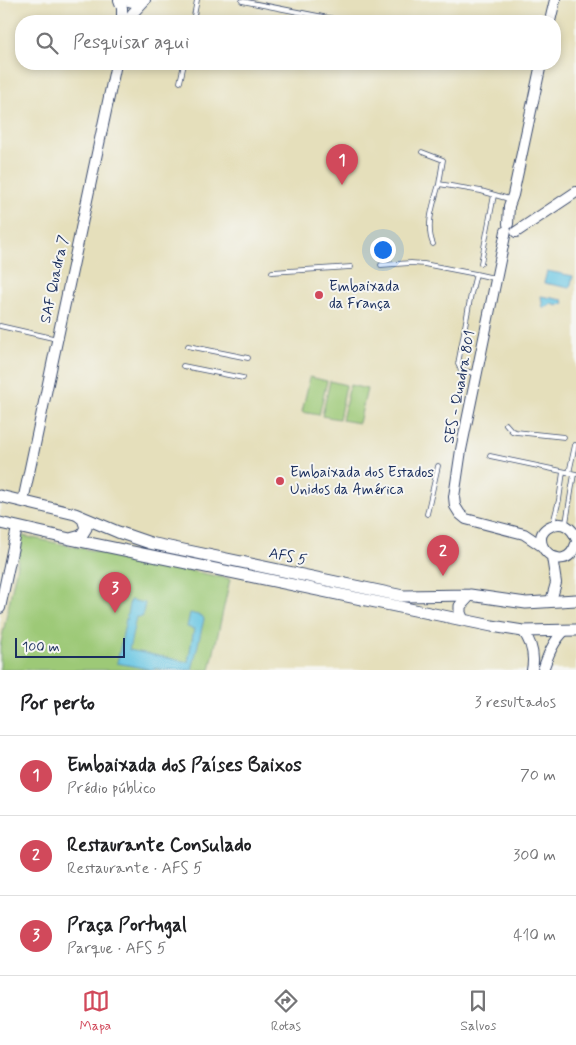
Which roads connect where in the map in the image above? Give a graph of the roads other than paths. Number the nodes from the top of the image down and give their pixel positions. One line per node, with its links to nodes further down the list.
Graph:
1 (119, 0): 7 (street)
2 (124, 0): 3 (street)
3 (144, 0): 8 (street)
4 (197, 0): 9 (lane)
5 (555, 0): 11 (street)
6 (242, 1): 10 (lane)
7 (122, 15)
8 (131, 15)
9 (194, 15)
10 (313, 15)
11 (551, 15)
12 (115, 70): 30 (street, SAF Quadra 7)
13 (183, 70): 15 (lane)
14 (540, 70): 20 (street, SES - Quadra 801)
15 (180, 82)
16 (422, 152): 17 (lane)
17 (440, 184): 19 (lane); 22 (lane)
18 (576, 192): 21 (street)
19 (494, 195): 20 (lane); 23 (lane)
20 (513, 198): 21 (street, SES - Quadra 801)
21 (512, 228): 28 (street, SES - Quadra 801)
22 (432, 244)
23 (481, 263)
24 (381, 265): 27 (lane)
25 (350, 266): 26 (lane)
26 (272, 272)
27 (476, 274): 28 (lane); 34 (lane)
28 (496, 279): 34 (street, SES - Quadra 801)
29 (0, 326): 30 (lane)
30 (57, 339): 45 (street, SAF Quadra 7)
31 (188, 346): 32 (lane)
32 (248, 358)
33 (183, 366): 35 (lane)
34 (476, 374): 52 (street, SES - Quadra 801)
35 (243, 378)
36 (506, 424): 37 (lane)
37 (564, 438)
38 (575, 445): 42 (lane)
39 (490, 456): 41 (lane)
40 (438, 466): 47 (lane)
41 (563, 472): 42 (lane); 50 (lane)
42 (569, 473): 43 (lane)
43 (575, 474): 49 (lane)
44 (0, 496): 45 (main road, AFS 5)
45 (23, 501): 46 (main road, AFS 5)
46 (75, 514): 54 (main road); 60 (main road, AFS 5)
47 (427, 514)
48 (0, 523): 51 (main road, AFS 5)
49 (566, 526): 50 (street, SES - Quadra 801); 53 (street)
50 (550, 527): 52 (street, SES - Quadra 801); 56 (street)
51 (17, 528): 54 (main road, AFS 5); 63 (street)
52 (524, 534): 56 (street, SES - Quadra 801)
53 (576, 538)
54 (70, 539): 64 (main road, AFS 5)
55 (576, 544): 58 (street)
56 (542, 546): 57 (street, SES - Quadra 801)
57 (552, 557): 58 (street); 59 (street)
58 (562, 558): 59 (street)
59 (558, 579): 61 (street); 62 (street)
60 (470, 595): 62 (main road, AFS 5); 64 (main road)
61 (571, 600): 62 (main road, AFS 5)
62 (551, 602)
63 (0, 608)
64 (464, 620): 66 (main road, AFS 5)
65 (570, 630): 66 (main road, AFS 5); 68 (street)
66 (523, 631): 67 (street)
67 (532, 670)
68 (543, 670)

